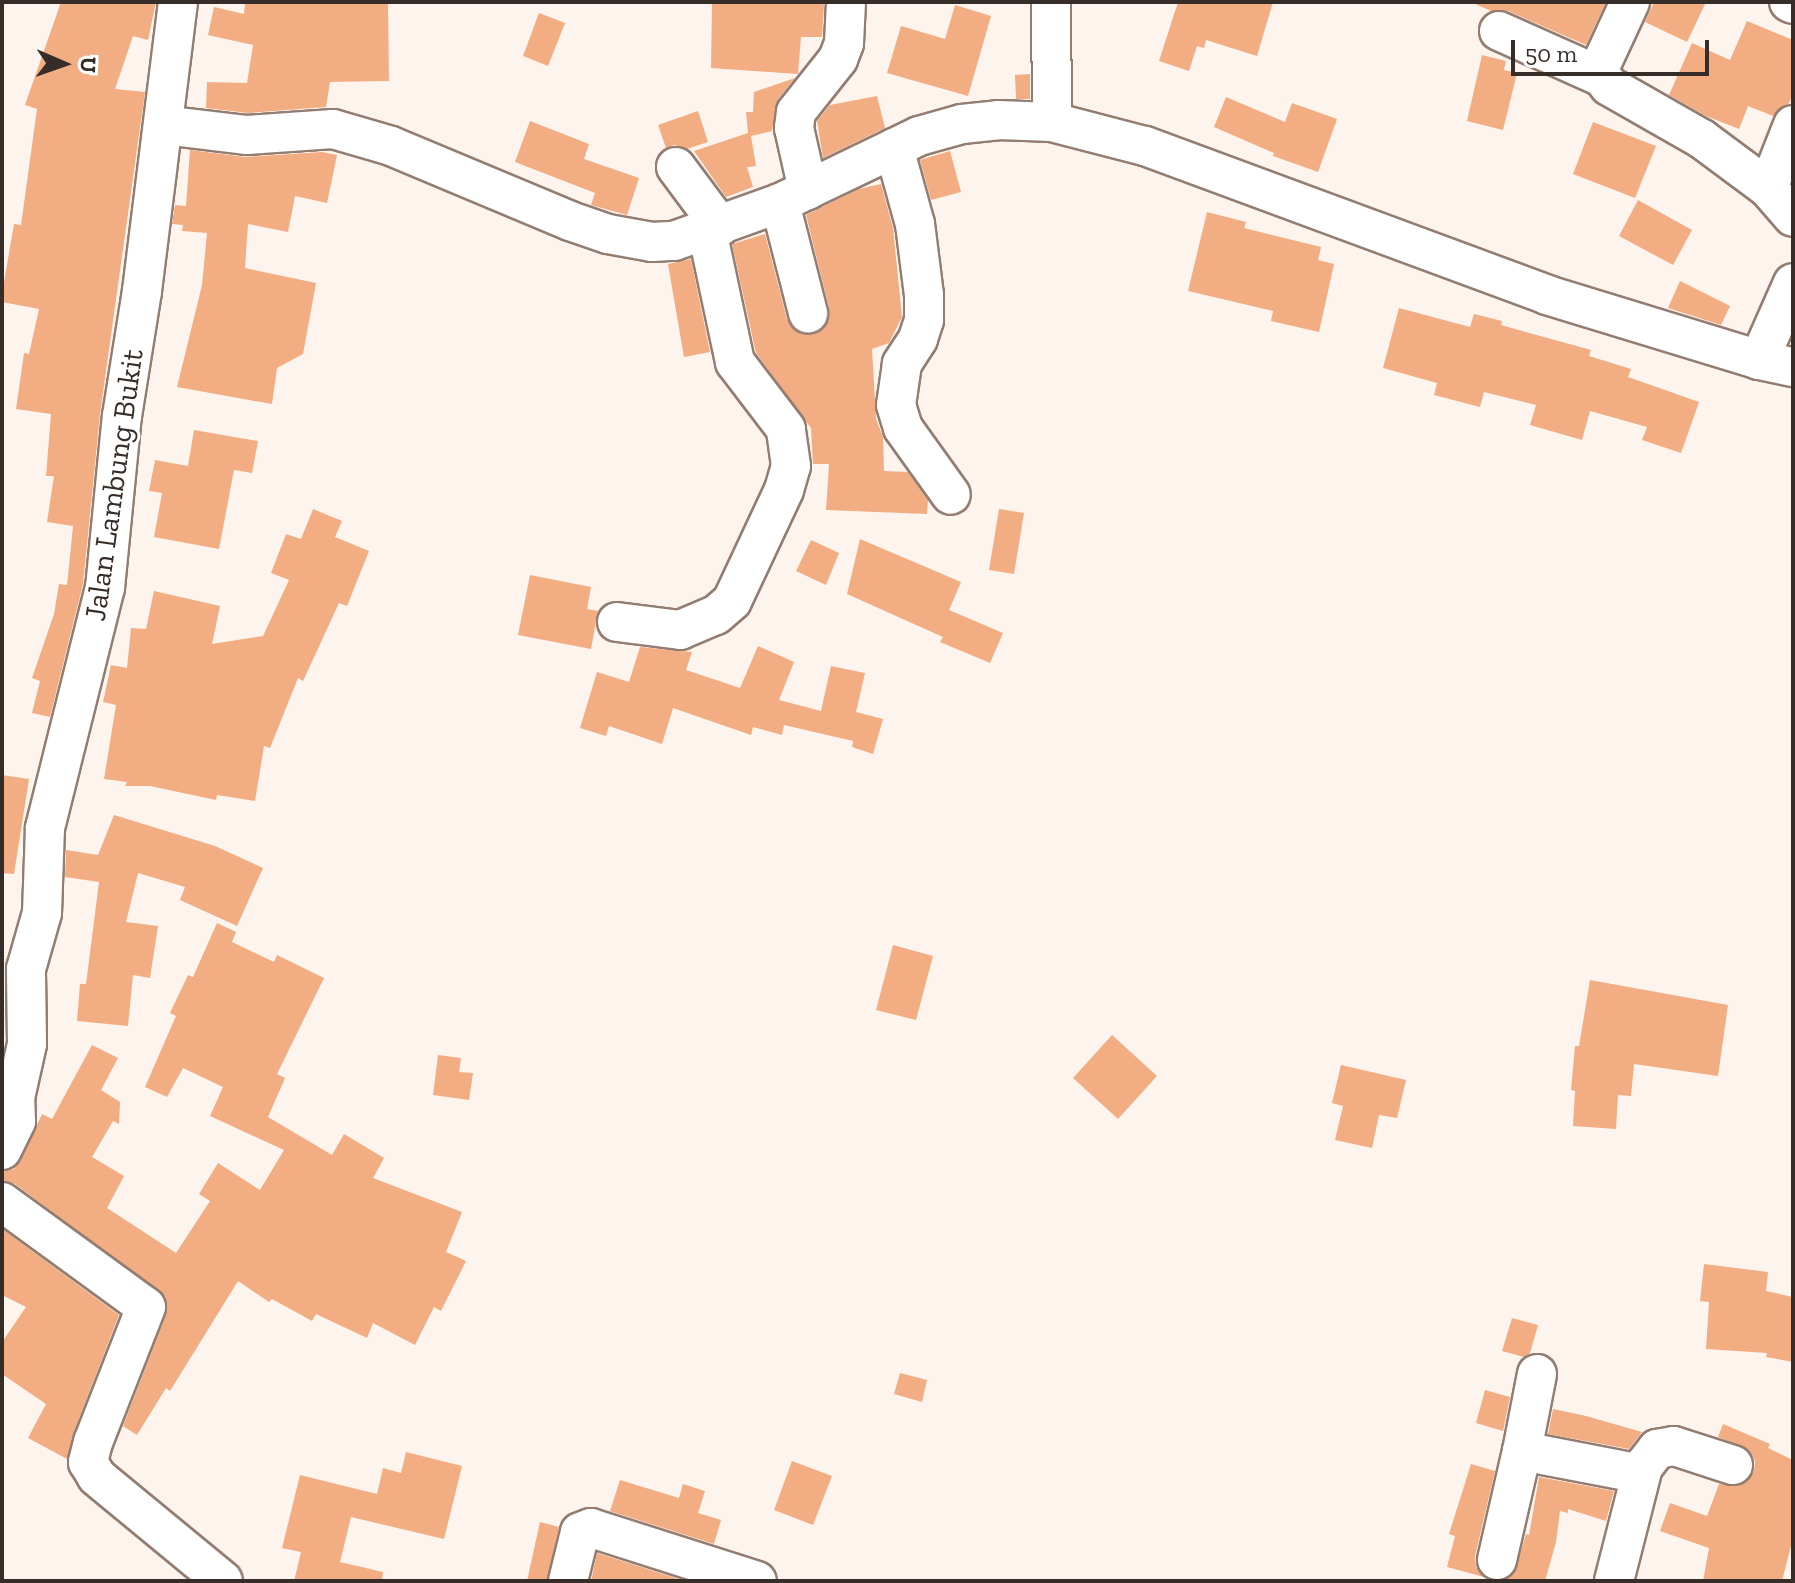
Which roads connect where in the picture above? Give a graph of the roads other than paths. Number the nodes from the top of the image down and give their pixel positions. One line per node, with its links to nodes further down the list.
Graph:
1 (178, 2): 8 (street, Jalan Lambung Bukit)
2 (846, 2): 13 (street)
3 (1051, 2): 7 (street)
4 (1630, 2): 6 (street)
5 (1499, 31): 6 (street)
6 (1602, 77): 12 (street)
7 (1052, 122): 10 (street); 18 (street)
8 (163, 125): 15 (street); 21 (street, Jalan Lambung Bukit)
9 (1793, 125): 12 (street)
10 (894, 148): 13 (street); 19 (street)
11 (676, 167): 15 (street)
12 (1768, 188): 14 (street)
13 (794, 196): 15 (street); 17 (street)
14 (1793, 217)
15 (714, 228): 20 (street)
16 (1793, 283): 18 (street)
17 (808, 313)
18 (1776, 363)
19 (951, 495)
20 (617, 622)
21 (2, 1150)
22 (2, 1202): 28 (street)
23 (1537, 1374): 24 (street)
24 (1522, 1451): 26 (street); 27 (street)
25 (1733, 1465): 26 (street)
26 (1641, 1474): 31 (street)
27 (1497, 1560)
28 (223, 1581)
29 (568, 1581): 30 (street)
30 (757, 1581)
31 (1614, 1581)

